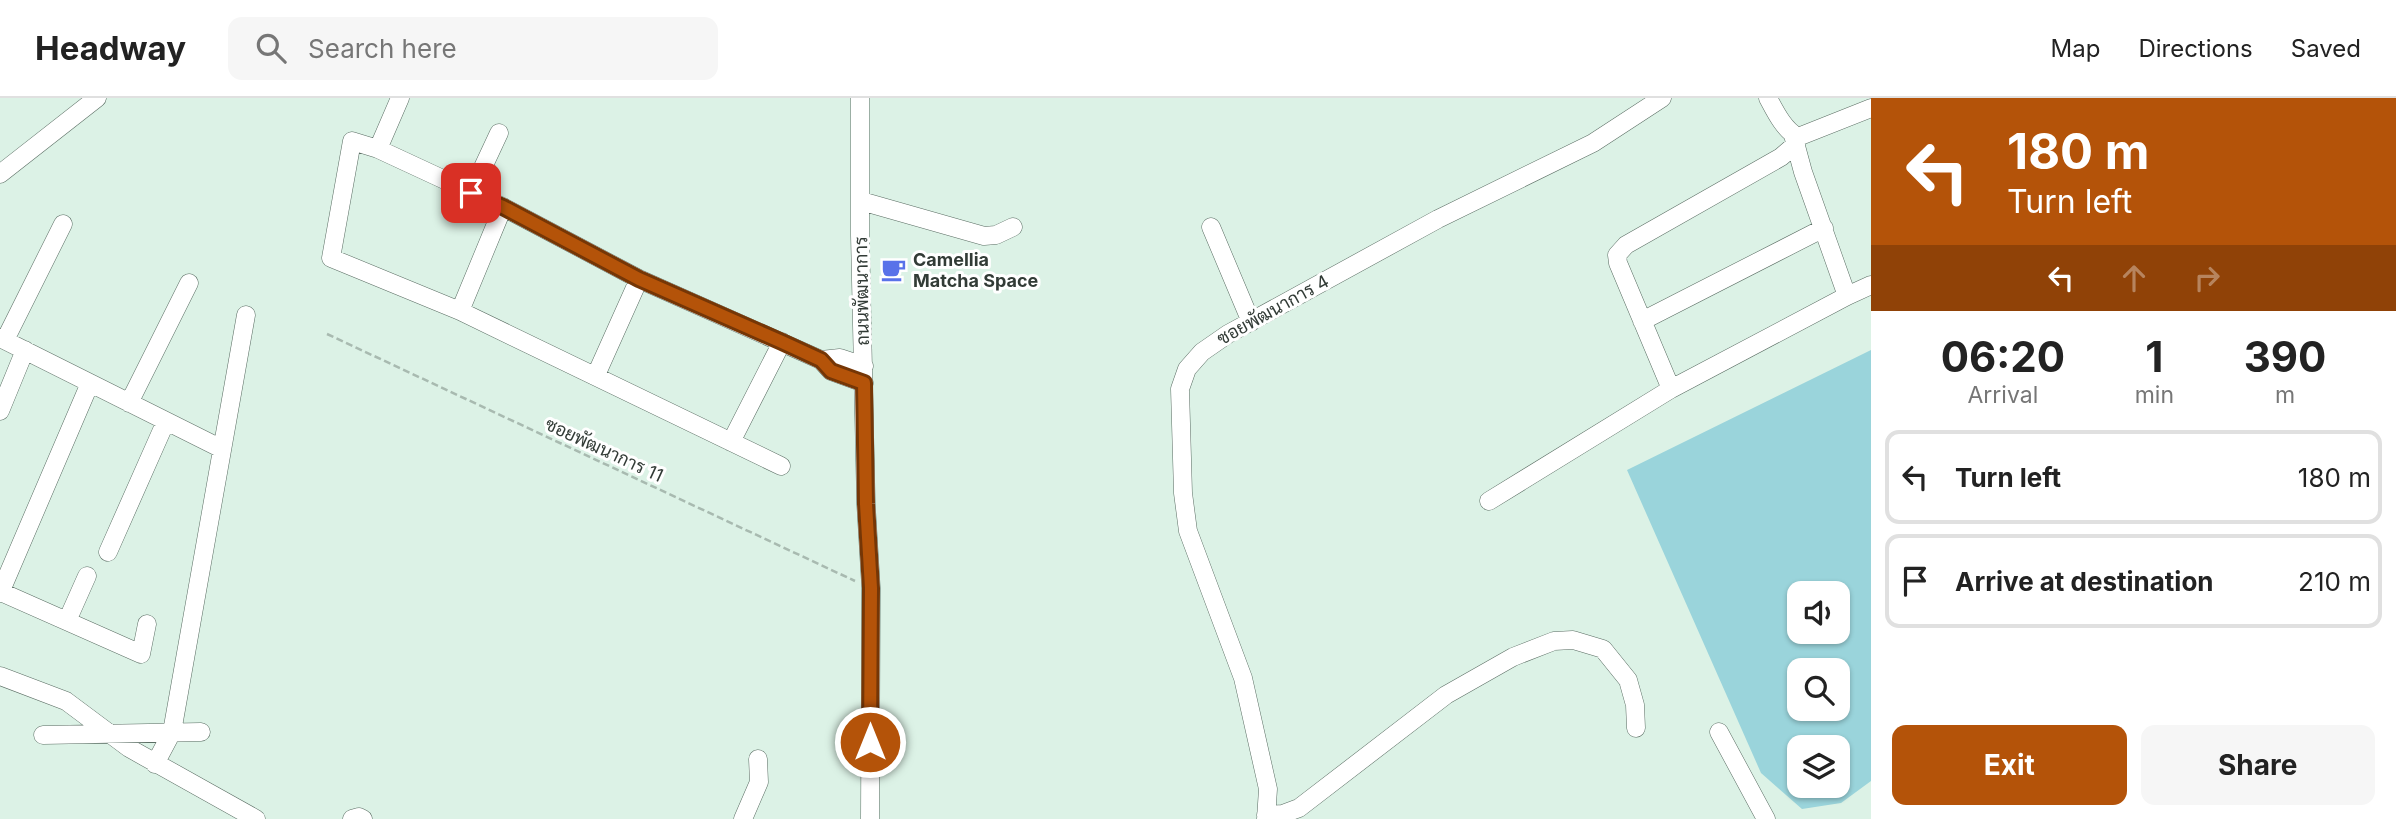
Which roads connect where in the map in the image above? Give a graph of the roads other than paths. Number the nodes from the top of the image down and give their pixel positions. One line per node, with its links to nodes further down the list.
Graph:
1 (97, 98): 10 (street)
2 (400, 98): 9 (street)
3 (860, 98): 12 (street, ถนนพัฒนาการ)
4 (1662, 98): 25 (street, ซอยพัฒนาการ 4)
5 (1768, 98): 8 (street)
6 (1871, 108): 8 (street)
7 (499, 133): 11 (street)
8 (1794, 140): 17 (street); 24 (street)
9 (378, 149): 11 (street); 22 (street)
10 (0, 174)
11 (471, 193): 13 (street)
12 (861, 201): 15 (street); 30 (street, ถนนพัฒนาการ)
13 (503, 207): 18 (street); 22 (street)
14 (63, 224): 26 (street)
15 (1013, 227)
16 (1211, 227): 25 (street)
17 (1824, 228): 21 (street); 24 (street)
18 (639, 279): 27 (street); 29 (street)
19 (189, 283): 33 (street)
20 (1871, 285): 21 (street)
21 (1847, 296): 32 (street)
22 (460, 311): 29 (street)
23 (246, 316): 37 (street)
24 (1642, 321): 32 (street)
25 (1251, 322): 54 (street, ซอยพัฒนาการ 4)
26 (3, 339): 28 (street)
27 (782, 342): 30 (street); 36 (street)
28 (25, 350): 31 (street); 34 (street)
29 (596, 375): 36 (street)
30 (864, 375): 59 (street, ถนนพัฒนาการ)
31 (90, 383): 33 (street); 42 (street)
32 (1671, 389): 39 (street)
33 (129, 403): 35 (street)
34 (0, 411)
35 (166, 421): 37 (street); 40 (street)
36 (731, 442): 38 (street)
37 (222, 449): 47 (street)
38 (781, 466)
39 (1489, 501)
40 (108, 552)
41 (87, 576): 43 (street)
42 (0, 593): 43 (street)
43 (67, 621): 44 (street)
44 (147, 624)
45 (0, 676): 50 (street)
46 (1636, 728): 54 (street)
47 (172, 732): 48 (street); 50 (street); 53 (street)
48 (201, 732)
49 (1719, 732): 60 (street)
50 (109, 733): 51 (street); 53 (street)
51 (43, 735)
52 (758, 759): 58 (street)
53 (155, 764): 55 (street)
54 (1266, 817)
55 (256, 819)
56 (352, 819): 57 (street)
57 (363, 819)
58 (743, 819)
59 (870, 819)
60 (1766, 819)

